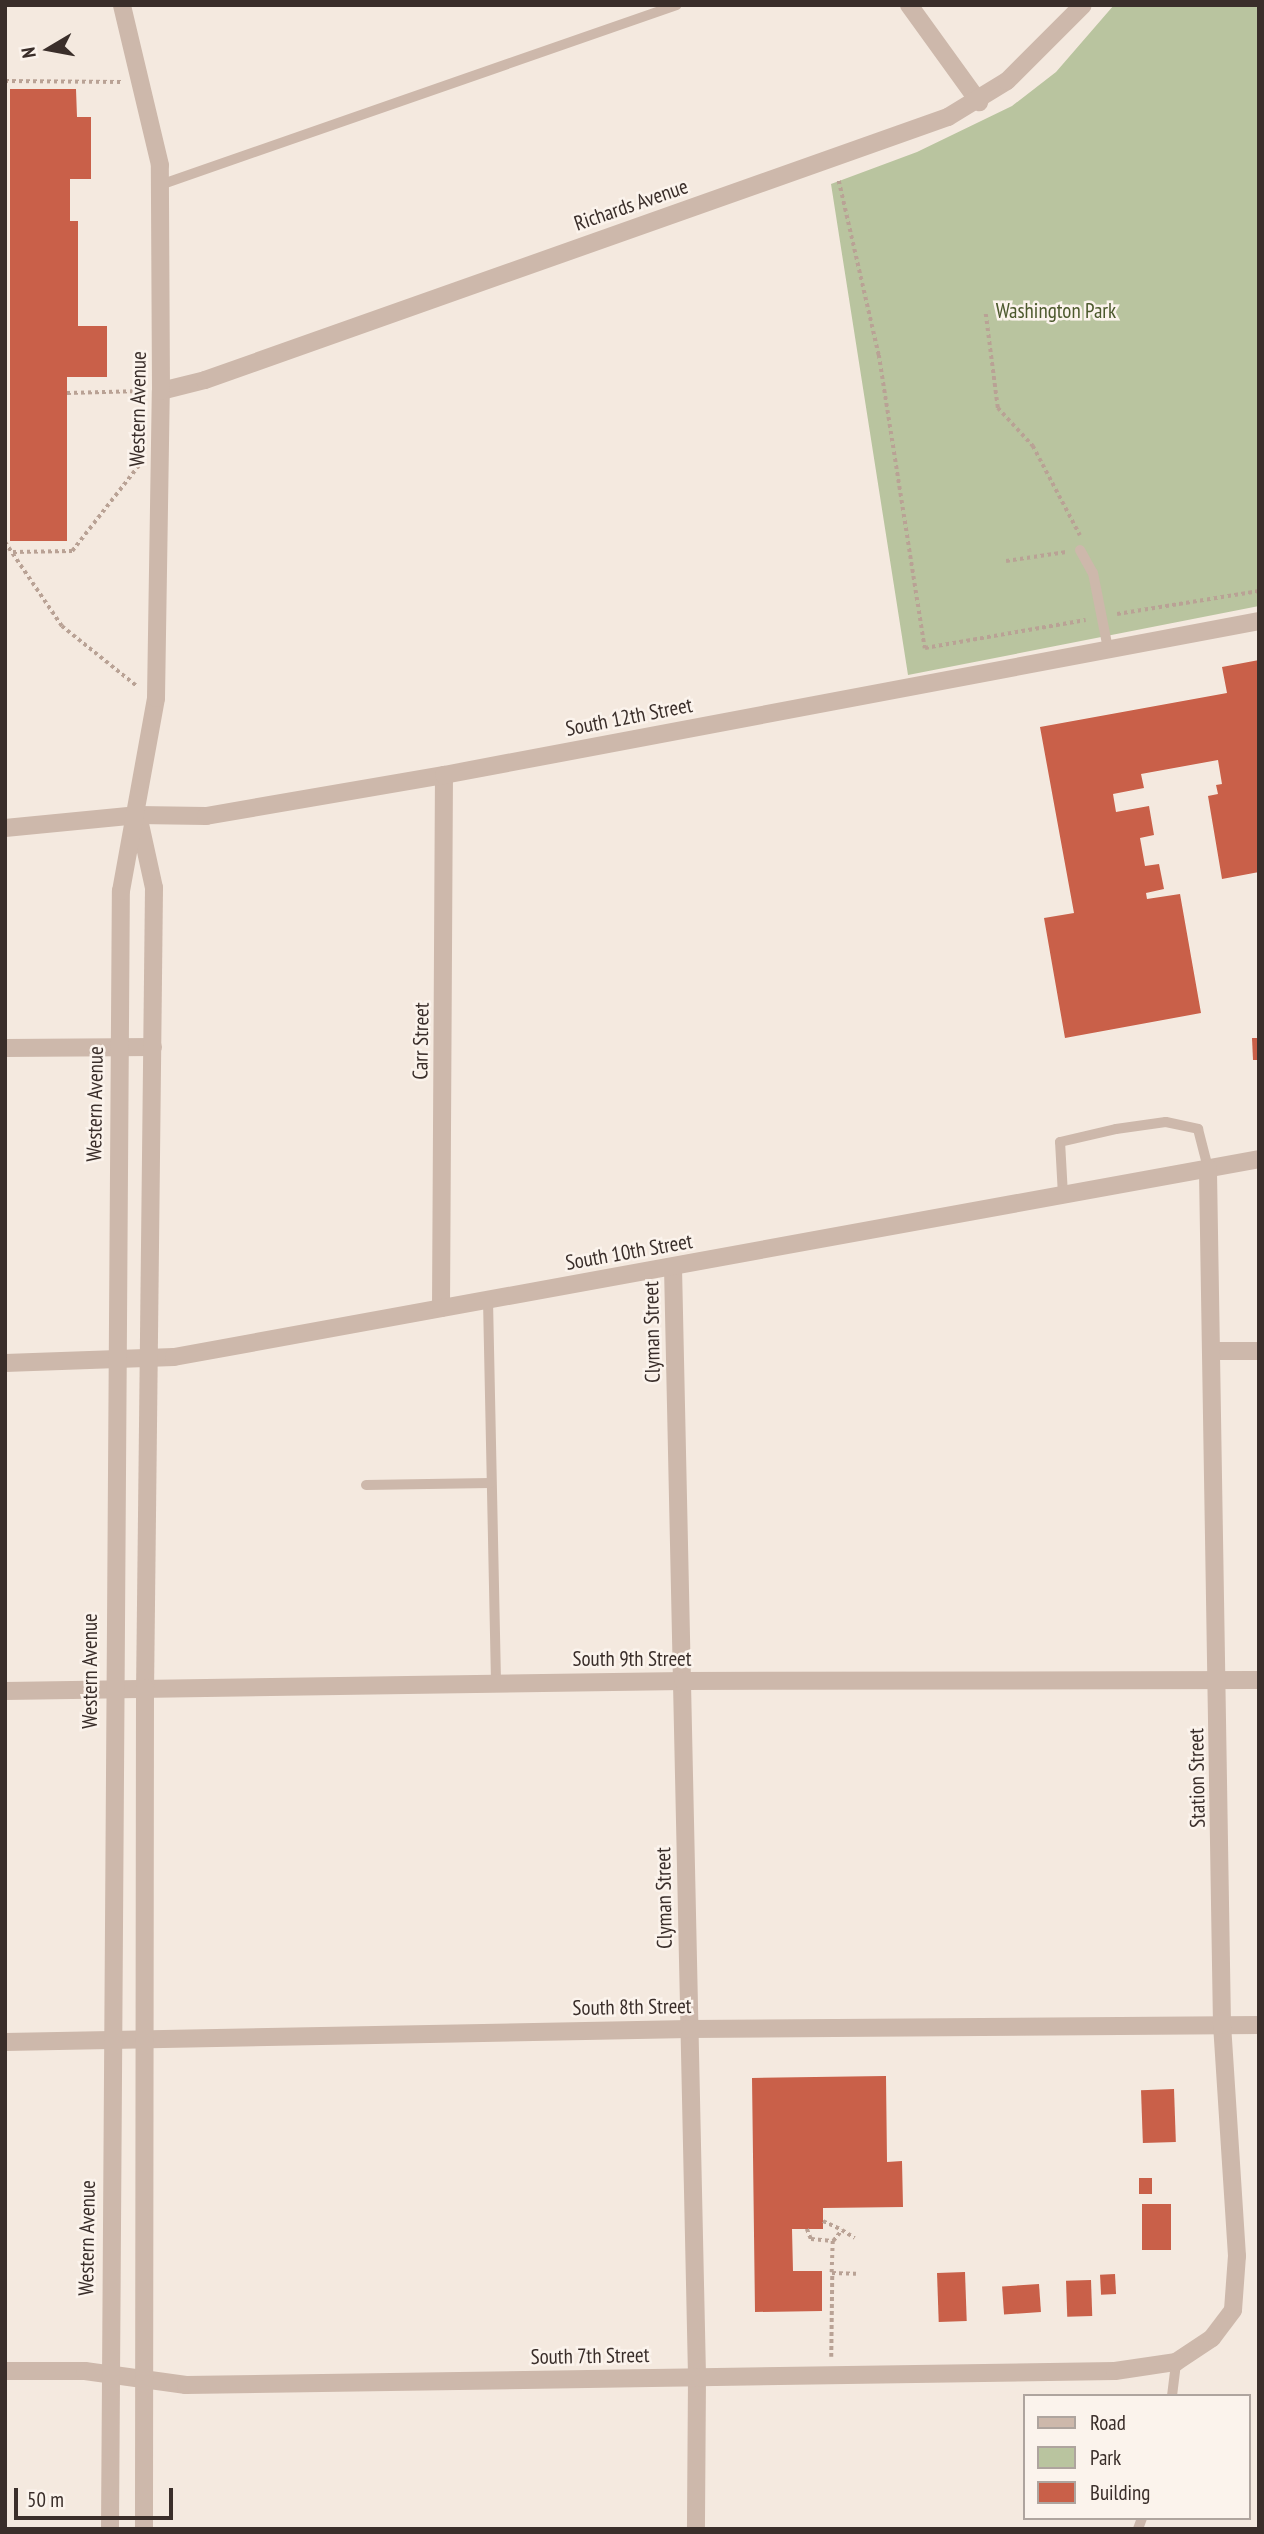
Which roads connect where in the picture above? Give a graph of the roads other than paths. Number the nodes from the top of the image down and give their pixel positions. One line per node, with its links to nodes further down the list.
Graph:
1 (122, 5): 6 (street, Western Avenue)
2 (677, 5): 6 (lane)
3 (909, 5): 5 (street)
4 (1083, 5): 5 (street, Richards Avenue)
5 (979, 102): 7 (street, Richards Avenue)
6 (160, 185): 7 (street, Western Avenue)
7 (161, 391): 12 (street, Western Avenue)
8 (1080, 550): 10 (lane)
9 (1259, 621): 10 (street, South 12th Street)
10 (1108, 649): 11 (street, South 12th Street)
11 (444, 775): 12 (street, South 12th Street); 22 (street, Carr Street)
12 (138, 815): 13 (street, South 12th Street); 14 (street, Western Avenue); 15 (street, Western Avenue)
13 (5, 828)
14 (118, 1047): 15 (street); 16 (street); 26 (street, Western Avenue)
15 (153, 1047): 25 (street, Western Avenue)
16 (5, 1048)
17 (1259, 1159): 18 (street, South 10th Street)
18 (1208, 1168): 19 (street, South 10th Street); 19 (lane); 23 (street, Station Street)
19 (1063, 1195): 20 (street, South 10th Street)
20 (673, 1267): 21 (street, South 10th Street); 32 (street, Clyman Street)
21 (488, 1300): 22 (street, South 10th Street); 28 (lane)
22 (441, 1308): 25 (street, South 10th Street)
23 (1215, 1351): 24 (street); 30 (street, Station Street)
24 (1259, 1351)
25 (151, 1359): 26 (street, South 10th Street); 34 (street, Western Avenue)
26 (116, 1362): 27 (street, South 10th Street); 35 (street, Western Avenue)
27 (5, 1363)
28 (490, 1483): 29 (lane); 33 (lane)
29 (366, 1485)
30 (1219, 1679): 31 (street, South 9th Street); 32 (street, South 9th Street); 37 (street, Station Street)
31 (1259, 1680)
32 (683, 1681): 33 (street, South 9th Street); 39 (street, Clyman Street)
33 (496, 1683): 34 (street, South 9th Street)
34 (145, 1688): 35 (street, South 9th Street); 41 (street, Western Avenue)
35 (113, 1689): 36 (street, South 9th Street); 40 (street, Western Avenue)
36 (5, 1691)
37 (1222, 2025): 38 (street, South 8th Street); 39 (street, South 8th Street); 43 (street, Station Street)
38 (1259, 2025)
39 (689, 2029): 41 (street, South 8th Street); 46 (street, Clyman Street)
40 (112, 2040): 41 (street, South 8th Street); 42 (street, South 8th Street); 45 (street, Western Avenue)
41 (146, 2040): 47 (street, Western Avenue)
42 (5, 2042)
43 (1176, 2362): 46 (street, South 7th Street); 48 (lane)
44 (5, 2371): 45 (street, South 7th Street)
45 (108, 2375): 47 (street, South 7th Street); 49 (street, Western Avenue)
46 (697, 2377): 47 (street, South 7th Street); 51 (street, Clyman Street)
47 (143, 2381): 50 (street, Western Avenue)
48 (1172, 2394)
49 (110, 2529)
50 (144, 2529)
51 (696, 2529)

